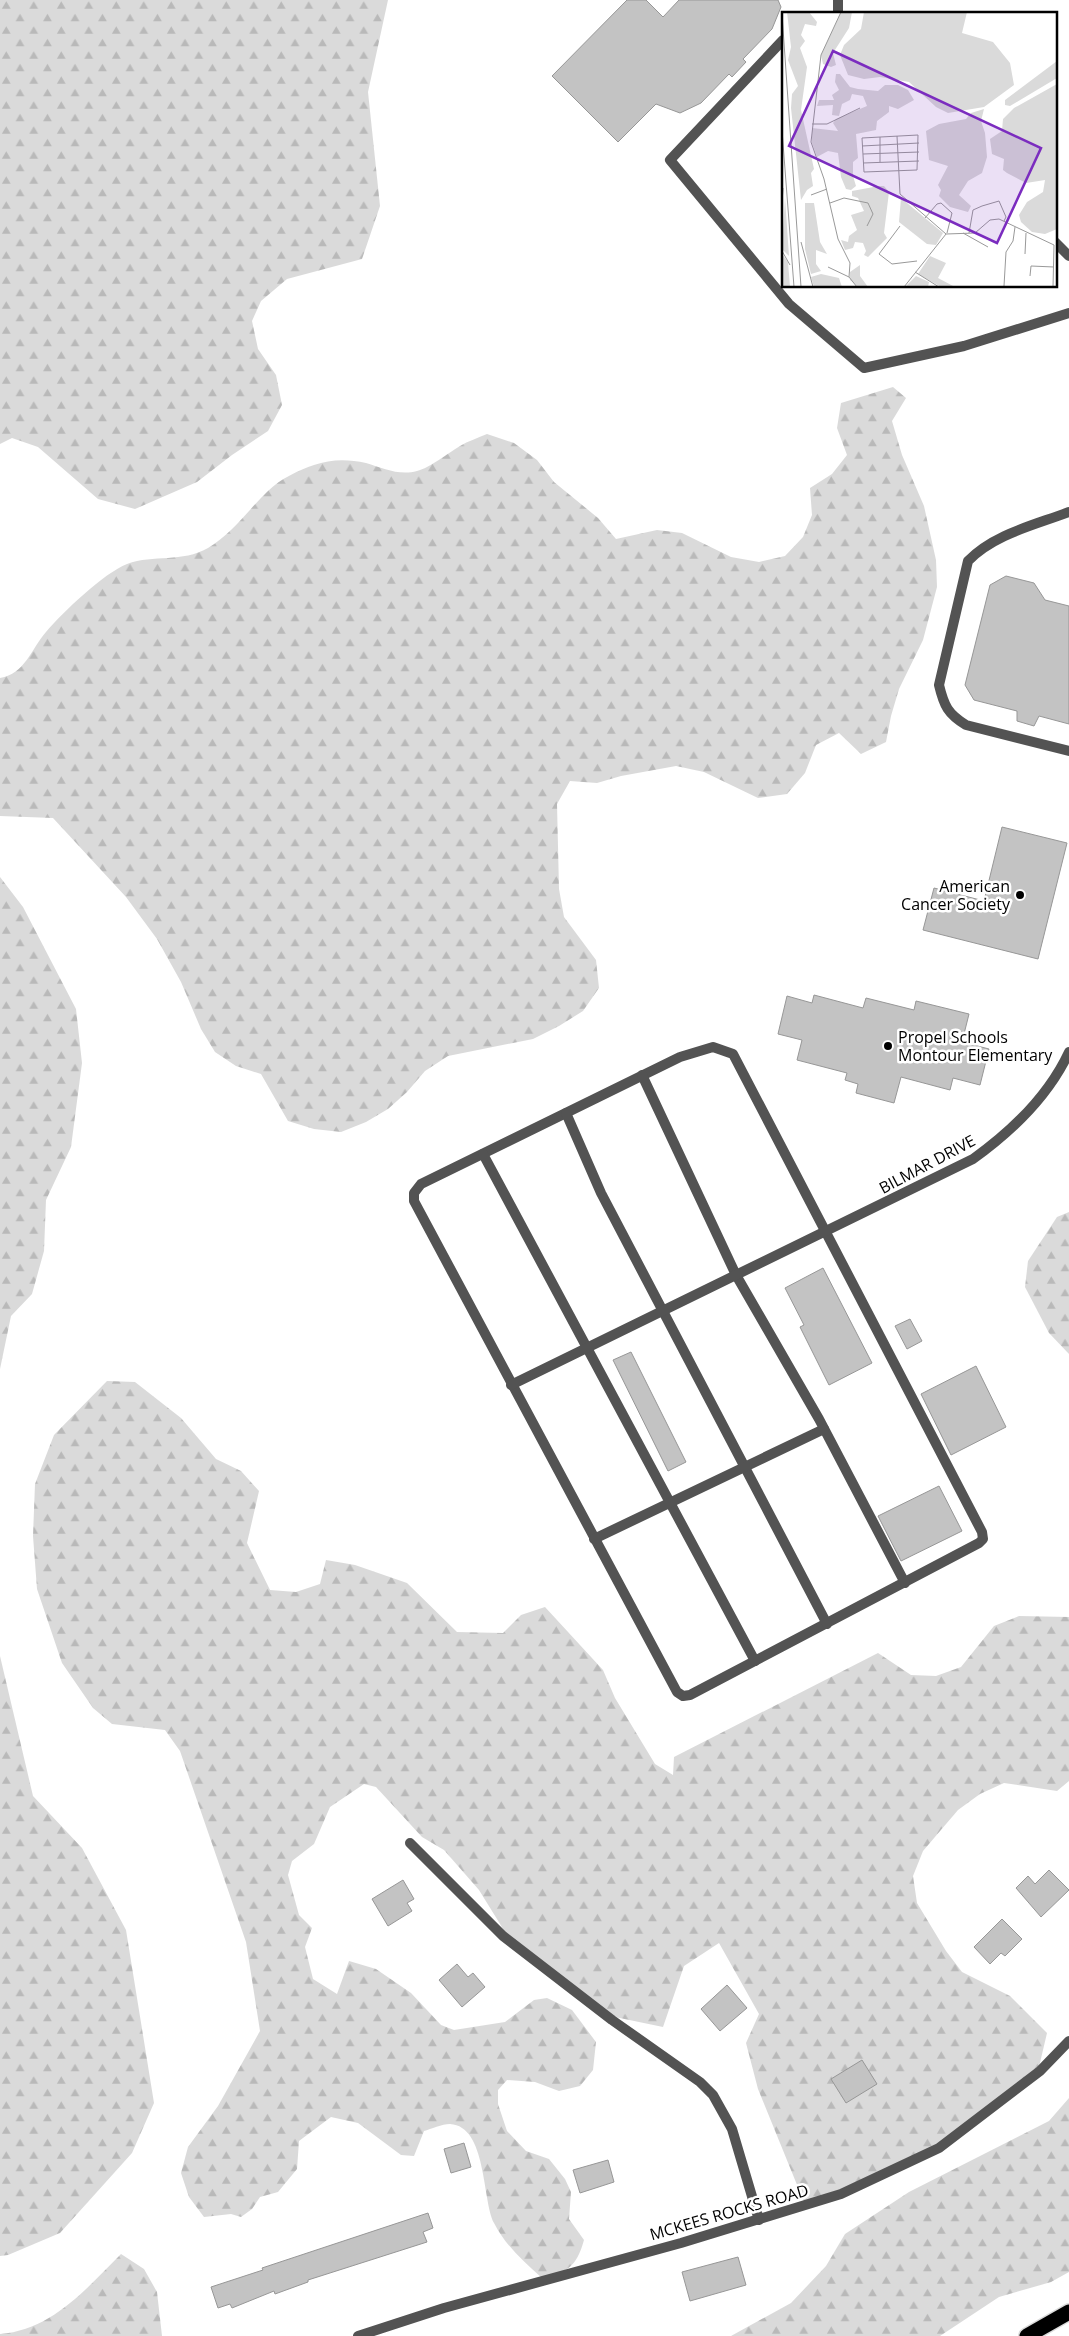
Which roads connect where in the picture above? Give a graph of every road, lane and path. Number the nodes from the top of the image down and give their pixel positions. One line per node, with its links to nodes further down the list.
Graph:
1 (782, 41): 4 (street)
2 (1056, 243): 3 (street)
3 (1069, 256)
4 (1069, 313)
5 (1069, 512): 6 (street)
6 (1069, 751)
7 (1069, 1052): 11 (street, BILMAR DRIVE)
8 (642, 1075): 9 (street); 11 (street); 12 (street)
9 (566, 1113): 10 (street); 13 (street)
10 (483, 1154): 14 (street); 15 (street)
11 (826, 1232): 12 (street, BILMAR DRIVE); 20 (street)
12 (736, 1275): 13 (street, BILMAR DRIVE); 16 (street)
13 (663, 1311): 14 (street, BILMAR DRIVE); 17 (street)
14 (586, 1348): 15 (street, BILMAR DRIVE); 18 (street)
15 (511, 1384): 19 (street)
16 (824, 1430): 17 (street); 20 (street)
17 (744, 1466): 18 (street); 21 (street)
18 (670, 1502): 19 (street); 22 (street)
19 (594, 1539): 22 (street)
20 (905, 1583): 21 (street)
21 (827, 1624): 22 (street)
22 (755, 1661)
23 (410, 1843): 25 (street)
24 (1069, 2041): 25 (street, MCKEES ROCKS ROAD)
25 (759, 2220): 27 (street, MCKEES ROCKS ROAD)
26 (1069, 2312): 28 (highway)
27 (358, 2336)
28 (1027, 2336)

